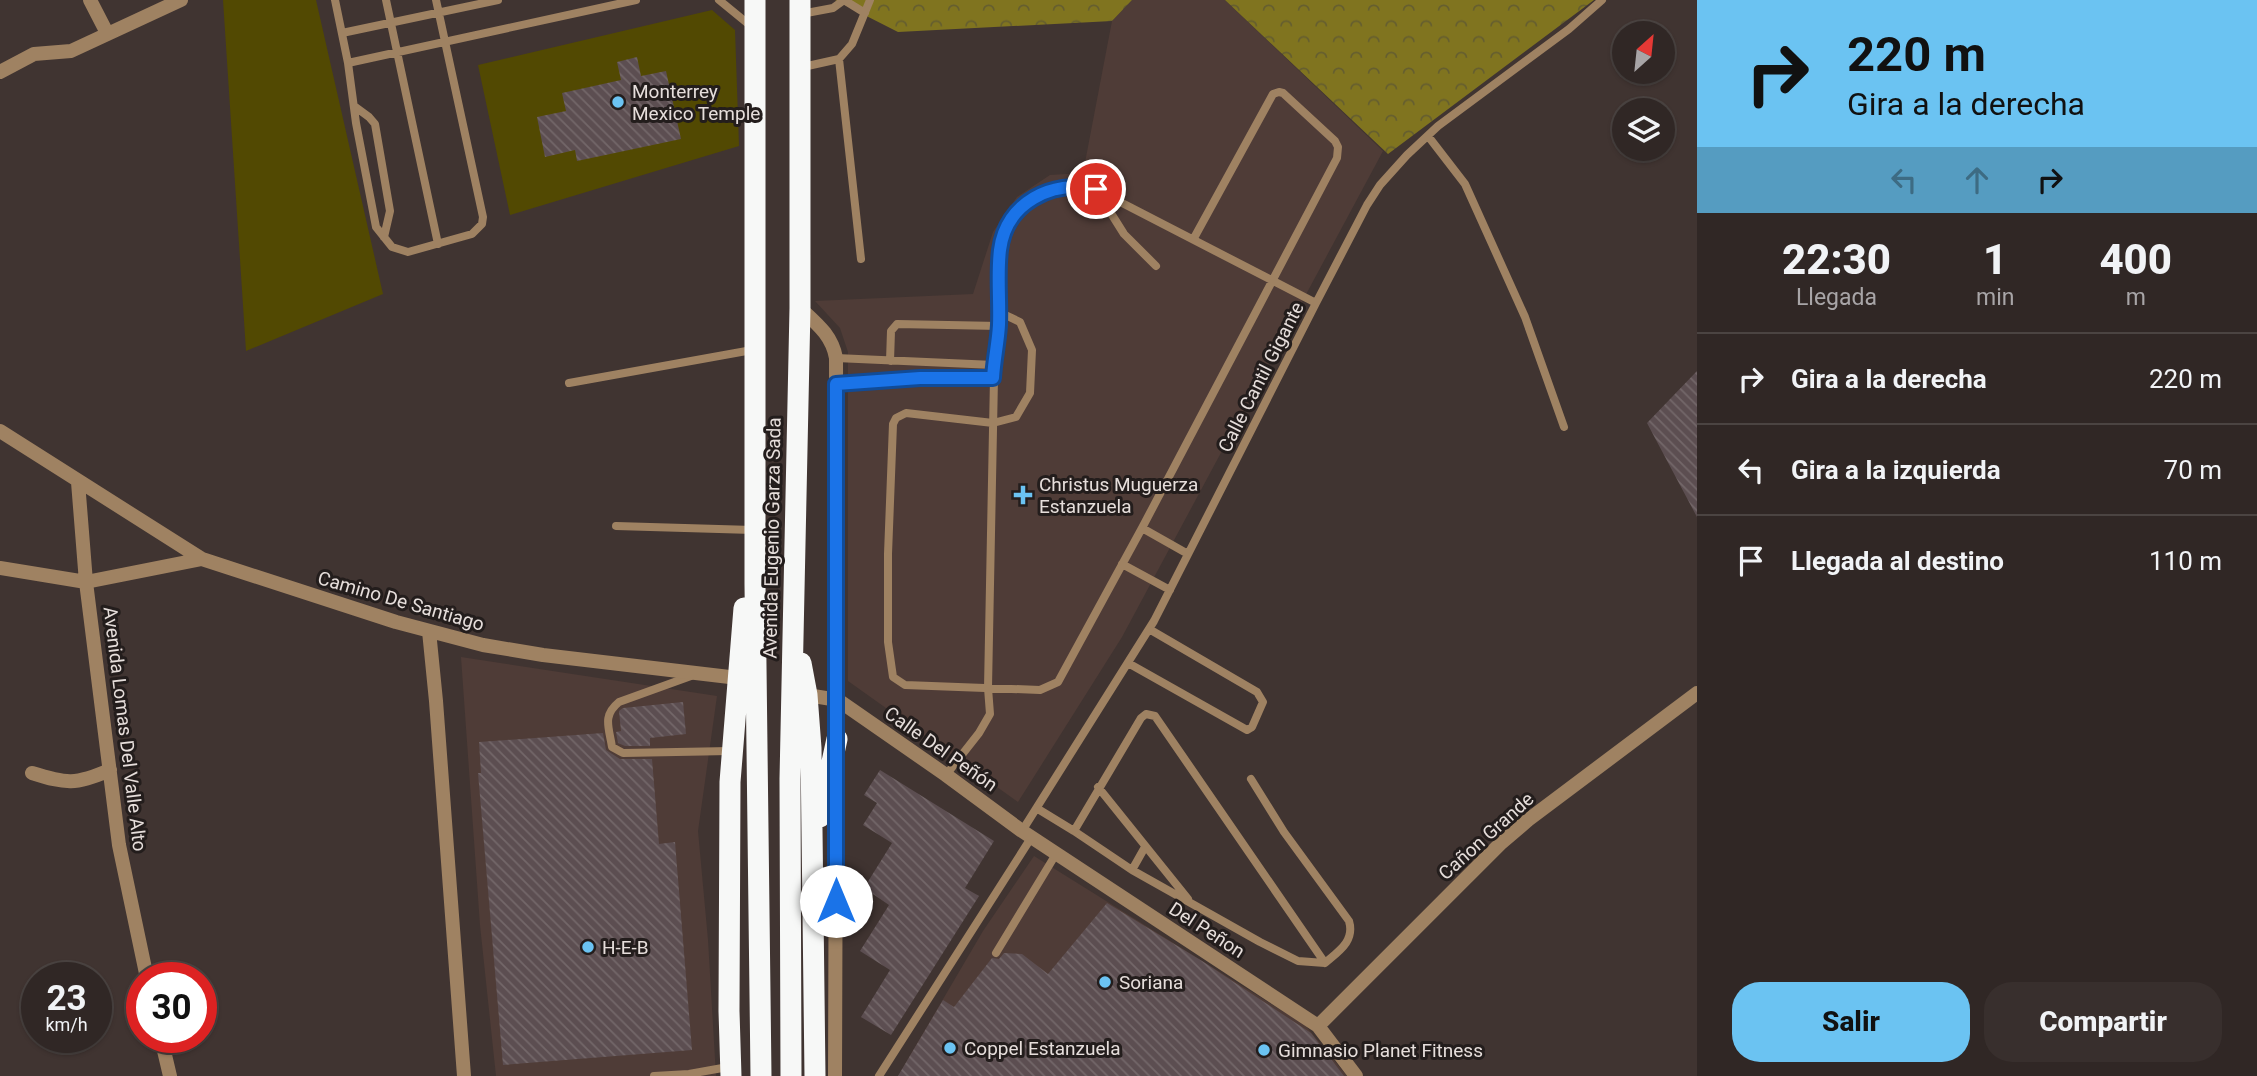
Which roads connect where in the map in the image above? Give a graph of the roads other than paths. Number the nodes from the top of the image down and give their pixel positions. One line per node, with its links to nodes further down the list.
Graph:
1 (90, 0): 19 (street)
2 (181, 0): 19 (street)
3 (335, 0): 20 (lane)
4 (386, 0): 17 (lane)
5 (436, 0): 15 (lane)
6 (498, 0): 13 (lane)
7 (636, 0): 21 (lane)
8 (719, 0): 18 (lane)
9 (755, 0): 18 (highway, Avenida Eugenio Garza Sada)
10 (844, 0): 14 (lane); 16 (lane)
11 (870, 0): 16 (lane)
12 (1602, 0): 28 (lane, Calle Cantil Gigante)
13 (486, 1): 15 (lane)
14 (800, 7): 25 (highway, Avenida Eugenio Garza Sada)
15 (439, 13): 17 (lane); 21 (lane)
16 (866, 13): 23 (lane)
17 (390, 22): 20 (lane); 22 (lane)
18 (755, 29): 40 (highway, Avenida Eugenio Garza Sada)
19 (107, 33): 26 (street)
20 (342, 33): 24 (lane)
21 (446, 42): 22 (lane); 32 (lane)
22 (397, 52): 24 (lane); 32 (lane)
23 (839, 60): 25 (lane); 33 (lane)
24 (348, 64): 27 (lane)
25 (800, 68): 37 (highway, Avenida Eugenio Garza Sada)
26 (0, 72)
27 (354, 106): 30 (lane); 30 (lane)
28 (1428, 136): 36 (lane, Calle Cantil Gigante); 48 (lane)
29 (1096, 189): 31 (lane); 34 (lane); 38 (lane)
30 (384, 237): 32 (lane)
31 (1194, 238): 35 (lane); 35 (lane)
32 (438, 244)
33 (861, 259)
34 (1156, 266)
35 (1272, 281): 36 (lane); 52 (lane)
36 (1315, 303): 54 (lane, Calle Cantil Gigante)
37 (800, 308): 41 (street); 61 (highway, Avenida Eugenio Garza Sada)
38 (999, 312): 39 (lane); 47 (lane)
39 (999, 326): 42 (lane); 43 (lane)
40 (755, 350): 45 (lane); 53 (highway, Avenida Eugenio Garza Sada)
41 (836, 358): 42 (lane); 46 (street)
42 (890, 361): 43 (lane)
43 (994, 365): 44 (lane)
44 (993, 378): 46 (lane); 47 (lane)
45 (569, 383)
46 (836, 384): 70 (street)
47 (993, 423): 67 (lane); 67 (lane)
48 (1564, 427)
49 (0, 431): 50 (street, Camino De Santiago)
50 (78, 482): 55 (street, Camino De Santiago); 58 (street, Avenida Lomas Del Valle Alto)
51 (616, 526): 53 (lane)
52 (1142, 528): 54 (lane); 56 (lane)
53 (755, 530): 59 (highway, Avenida Eugenio Garza Sada)
54 (1188, 554): 60 (lane, Calle Cantil Gigante)
55 (202, 559): 58 (street); 63 (street, Camino De Santiago)
56 (1122, 564): 60 (lane); 67 (lane)
57 (0, 568): 58 (street)
58 (86, 582): 73 (street, Avenida Lomas Del Valle Alto)
59 (755, 584): 66 (highway); 96 (highway, Avenida Eugenio Garza Sada)
60 (1170, 590): 62 (lane, Calle Cantil Gigante)
61 (793, 620): 69 (highway); 97 (highway, Avenida Eugenio Garza Sada)
62 (1149, 629): 64 (lane, Calle Cantil Gigante); 64 (lane)
63 (429, 631): 65 (street, Camino De Santiago); 94 (street)
64 (1128, 663): 78 (lane, Calle Cantil Gigante)
65 (697, 674): 66 (street, Camino De Santiago); 72 (lane)
66 (738, 678): 72 (highway)
67 (988, 688): 75 (lane)
68 (1697, 694): 89 (street, Cañon Grande)
69 (807, 695): 70 (street); 83 (highway)
70 (838, 700): 71 (street); 75 (street, Calle Del Peñón)
71 (837, 739): 83 (highway); 99 (street)
72 (732, 751): 91 (highway)
73 (110, 771): 74 (street); 87 (street, Avenida Lomas Del Valle Alto)
74 (32, 773)
75 (946, 775): 80 (street, Calle Del Peñón)
76 (1251, 779): 88 (lane)
77 (1098, 787): 79 (lane); 81 (lane); 88 (lane)
78 (1038, 809): 79 (lane); 80 (lane, Calle Cantil Gigante)
79 (1074, 831): 84 (lane)
80 (1027, 834): 82 (street, Del Peñon); 100 (lane, Calle Cantil Gigante)
81 (1145, 847): 84 (lane); 85 (lane)
82 (1056, 854): 86 (lane); 89 (street, Del Peñon)
83 (812, 861): 98 (highway)
84 (1132, 870): 85 (lane)
85 (1191, 903): 88 (lane)
86 (996, 953)
87 (144, 962)
88 (1325, 962)
89 (1318, 1026): 101 (street, Del Peñon)
90 (165, 1053): 93 (street)
91 (731, 1071): 92 (lane)
92 (689, 1075): 95 (lane)
93 (170, 1076)
94 (464, 1076)
95 (654, 1076)
96 (761, 1076)
97 (792, 1076)
98 (815, 1076)
99 (835, 1076)
100 (879, 1076)
101 (1356, 1076)

